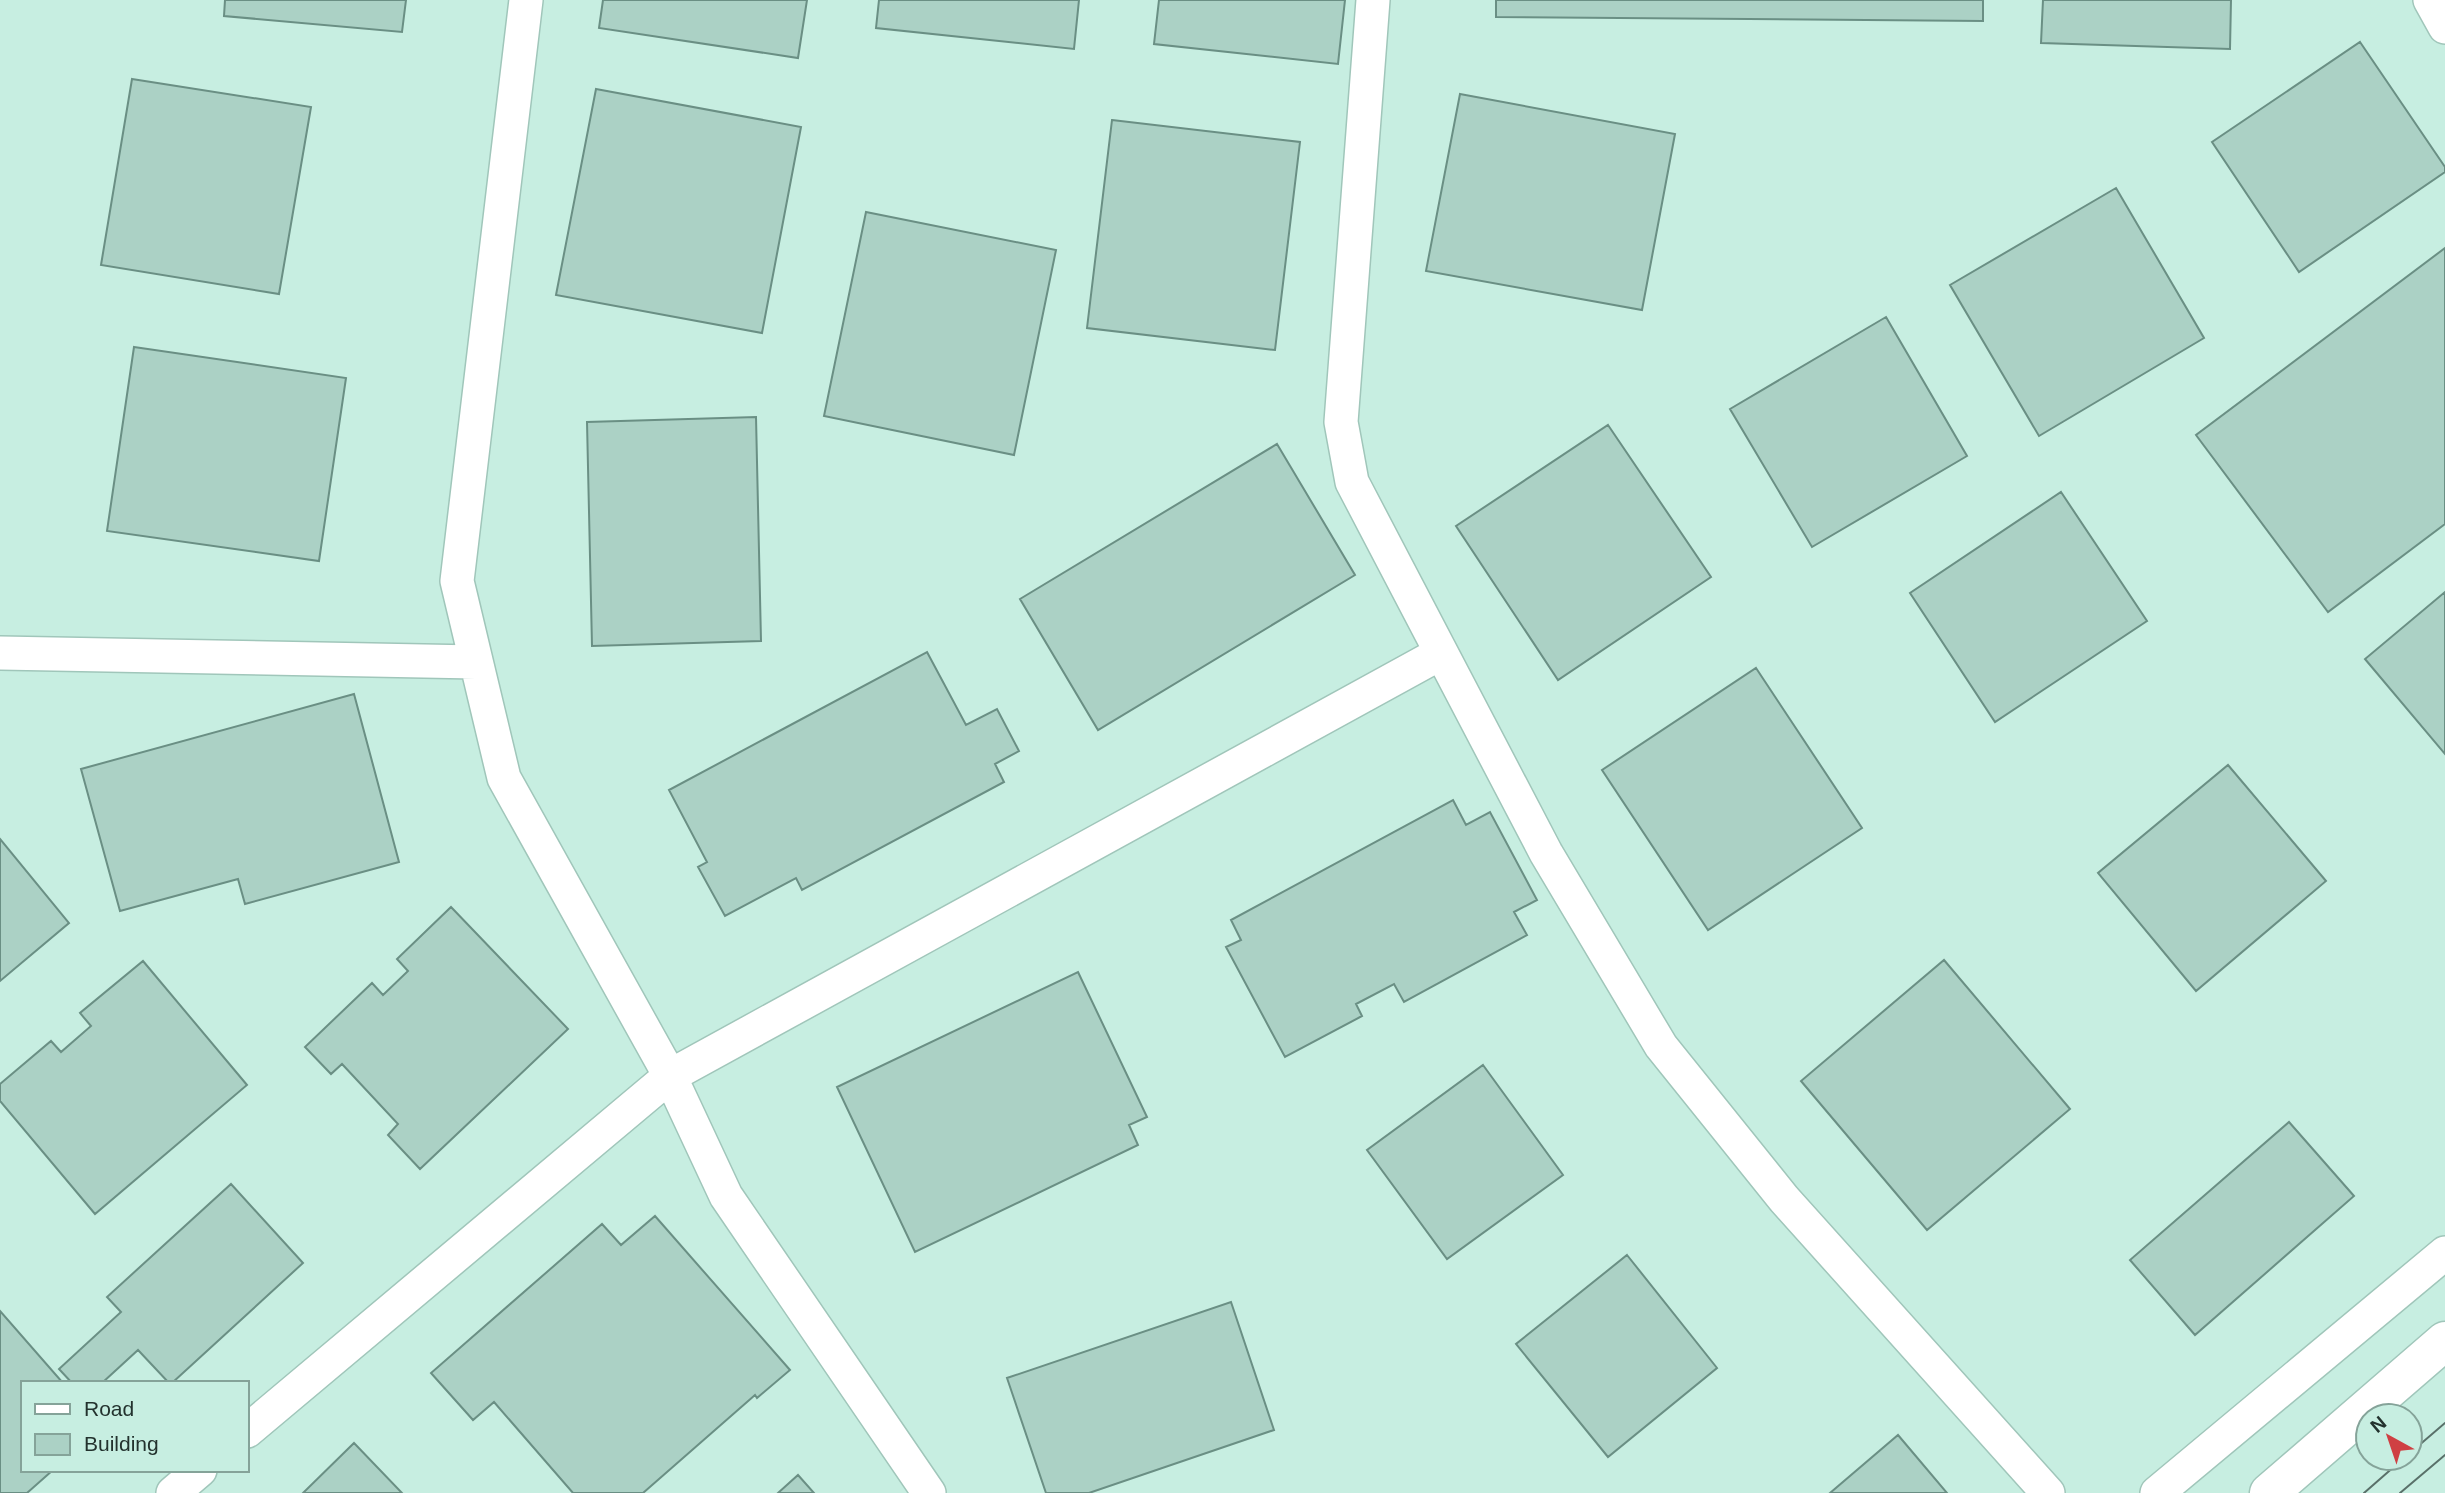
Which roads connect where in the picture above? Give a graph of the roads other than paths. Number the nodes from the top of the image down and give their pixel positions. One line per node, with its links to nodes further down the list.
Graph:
1 (526, 0): 7 (street)
2 (1373, 0): 6 (street)
3 (2430, 0): 4 (street)
4 (2445, 27)
5 (0, 653): 7 (street)
6 (1441, 653): 8 (street); 15 (street)
7 (476, 662): 8 (street)
8 (670, 1076): 11 (street); 14 (street)
9 (2445, 1253): 16 (street)
10 (2445, 1341): 17 (main road)
11 (248, 1430)
12 (198, 1472): 13 (street)
13 (173, 1493)
14 (929, 1493)
15 (2048, 1493)
16 (2157, 1493)
17 (2269, 1493)

